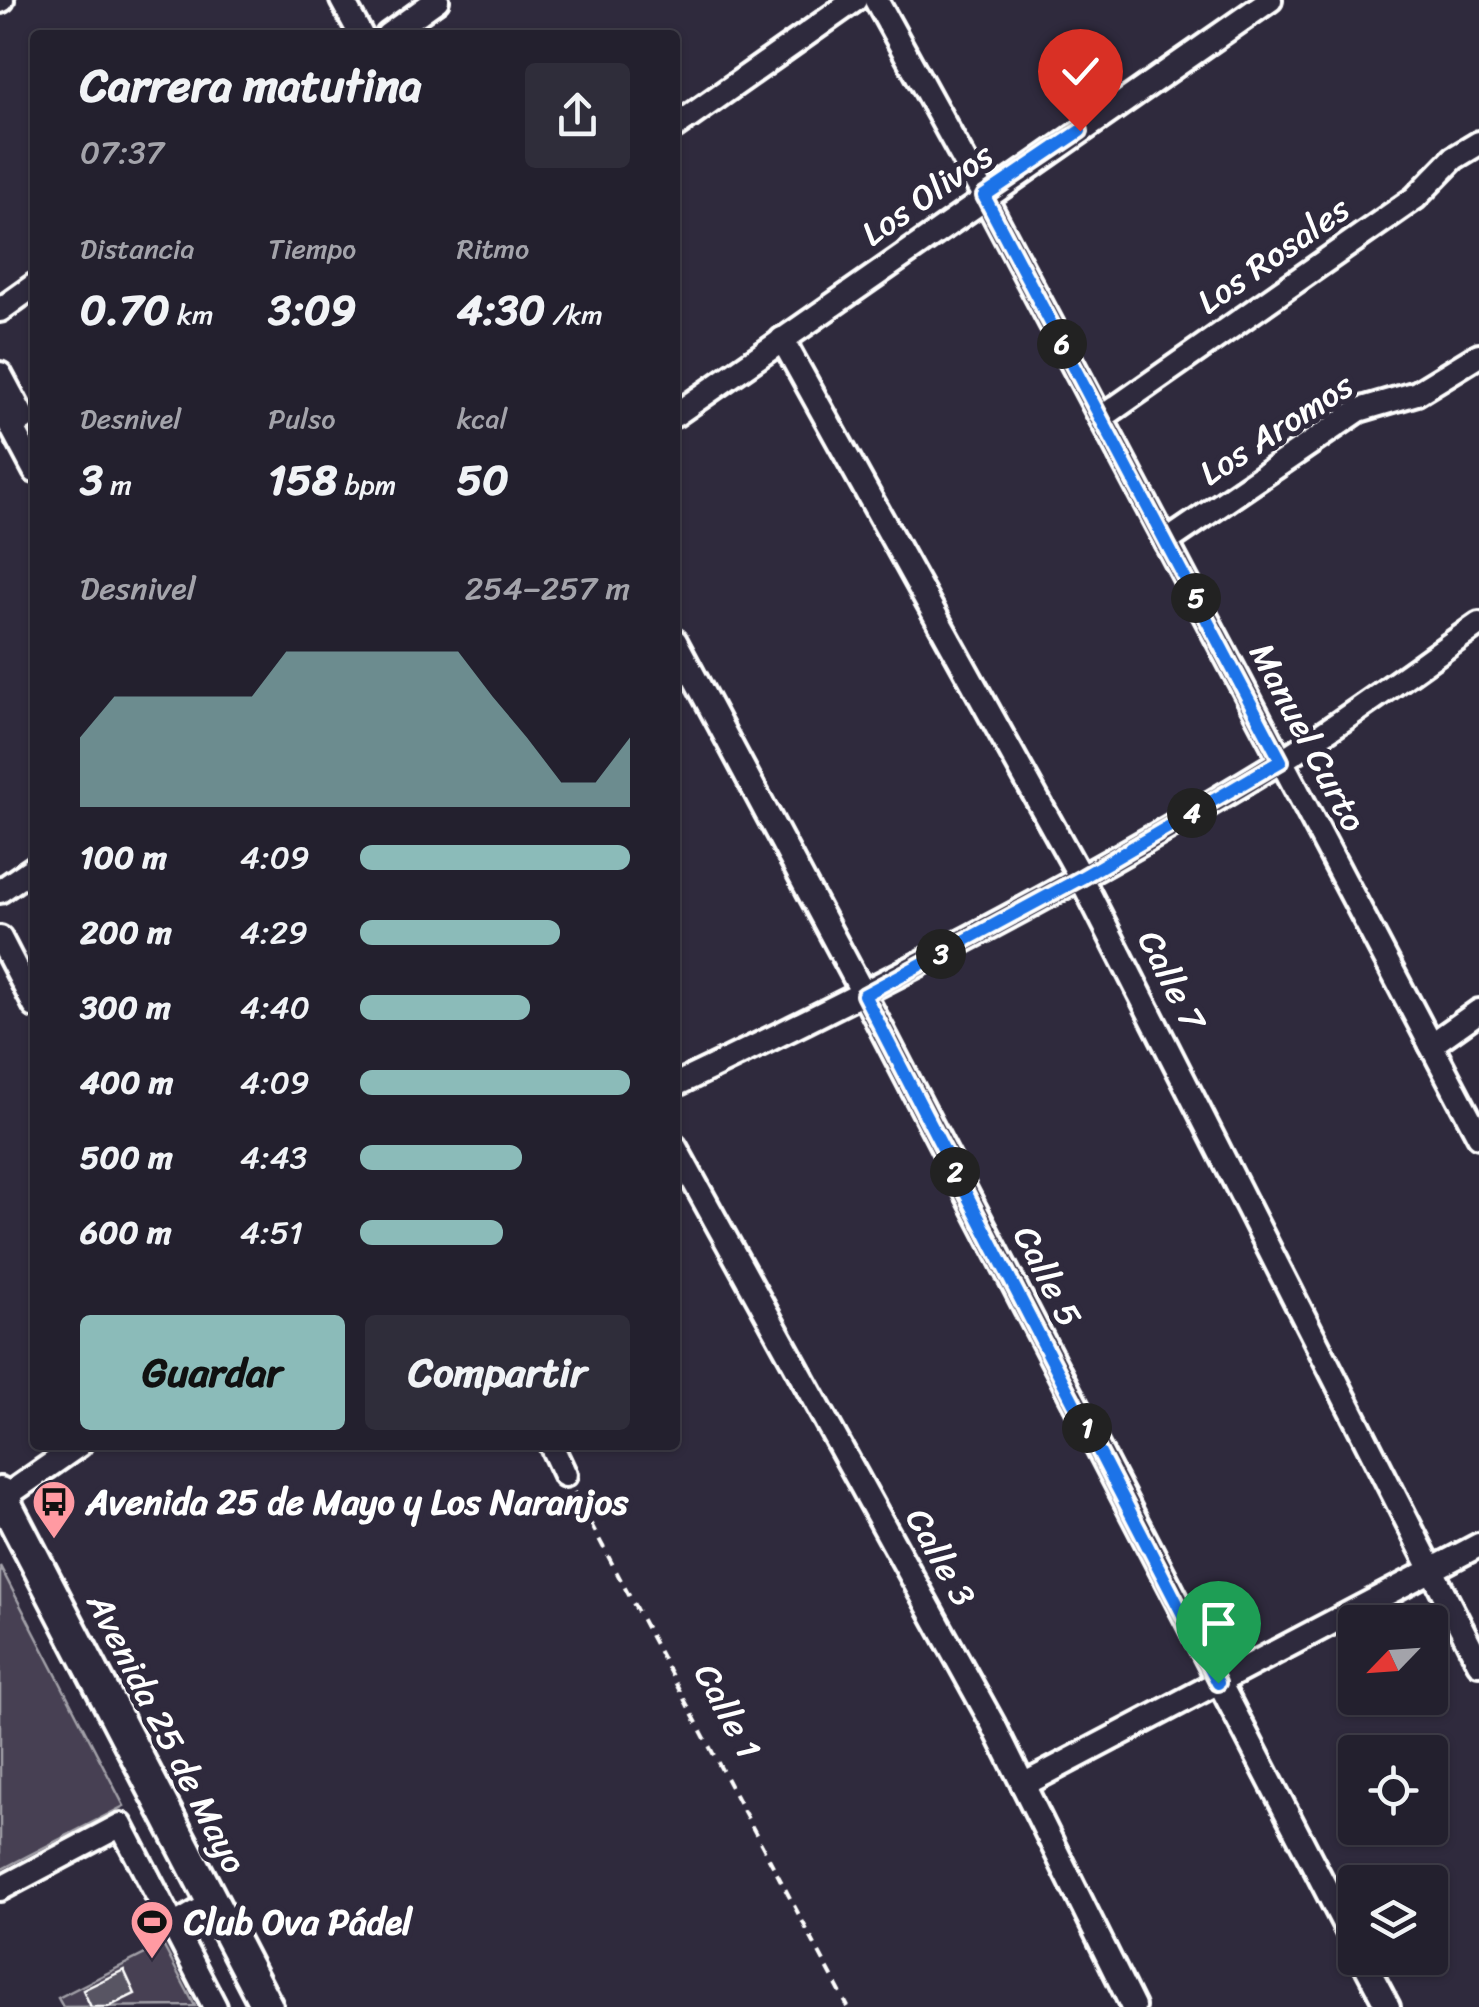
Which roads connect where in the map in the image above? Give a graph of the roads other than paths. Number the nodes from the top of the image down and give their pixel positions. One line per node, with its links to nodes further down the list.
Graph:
1 (342, 0): 6 (street)
2 (437, 0): 7 (street)
3 (855, 0): 8 (street)
4 (876, 0): 10 (street, Manuel Curto)
5 (1270, 0): 10 (street, Los Olivos)
6 (357, 30)
7 (395, 30)
8 (680, 123)
9 (1479, 143): 18 (street, Los Rosales)
10 (984, 196): 13 (street, Los Olivos); 18 (street, Manuel Curto)
11 (30, 289): 12 (street)
12 (0, 310)
13 (782, 339): 17 (street, Los Olivos); 26 (street, Calle 7)
14 (1479, 355): 21 (street, Los Aromos)
15 (0, 374): 19 (street)
16 (0, 405): 20 (street)
17 (680, 410)
18 (1101, 418): 21 (street, Manuel Curto)
19 (30, 431)
20 (30, 462)
21 (1166, 542): 24 (street, Manuel Curto)
22 (1479, 624): 24 (street)
23 (680, 650): 29 (street, Calle 5)
24 (1281, 761): 26 (street); 32 (street, Manuel Curto)
25 (30, 870): 27 (street)
26 (1081, 878): 29 (street); 41 (street, Calle 7)
27 (0, 891)
28 (0, 938): 30 (street)
29 (864, 995): 33 (street); 43 (street, Calle 5)
30 (30, 996)
31 (1479, 1011): 32 (street)
32 (1431, 1045): 34 (street, Manuel Curto)
33 (680, 1083)
34 (1479, 1136)
35 (680, 1156): 44 (street, Calle 3)
36 (71, 1450): 39 (street)
37 (552, 1450): 38 (street)
38 (565, 1475)
39 (1, 1495): 46 (main road, Avenida 25 de Mayo)
40 (1479, 1546): 41 (street)
41 (1430, 1571): 42 (street, Calle 7); 43 (street)
42 (1479, 1663)
43 (1218, 1683): 44 (street); 47 (street, Calle 5)
44 (1023, 1786): 52 (street, Calle 3)
45 (0, 1889): 48 (street)
46 (213, 1903): 48 (street); 51 (main road, Avenida 25 de Mayo)
47 (1338, 1912)
48 (173, 1926): 50 (street)
49 (1371, 1975): 53 (street)
50 (215, 2007)
51 (267, 2007)
52 (1133, 2007)
53 (1388, 2007)

